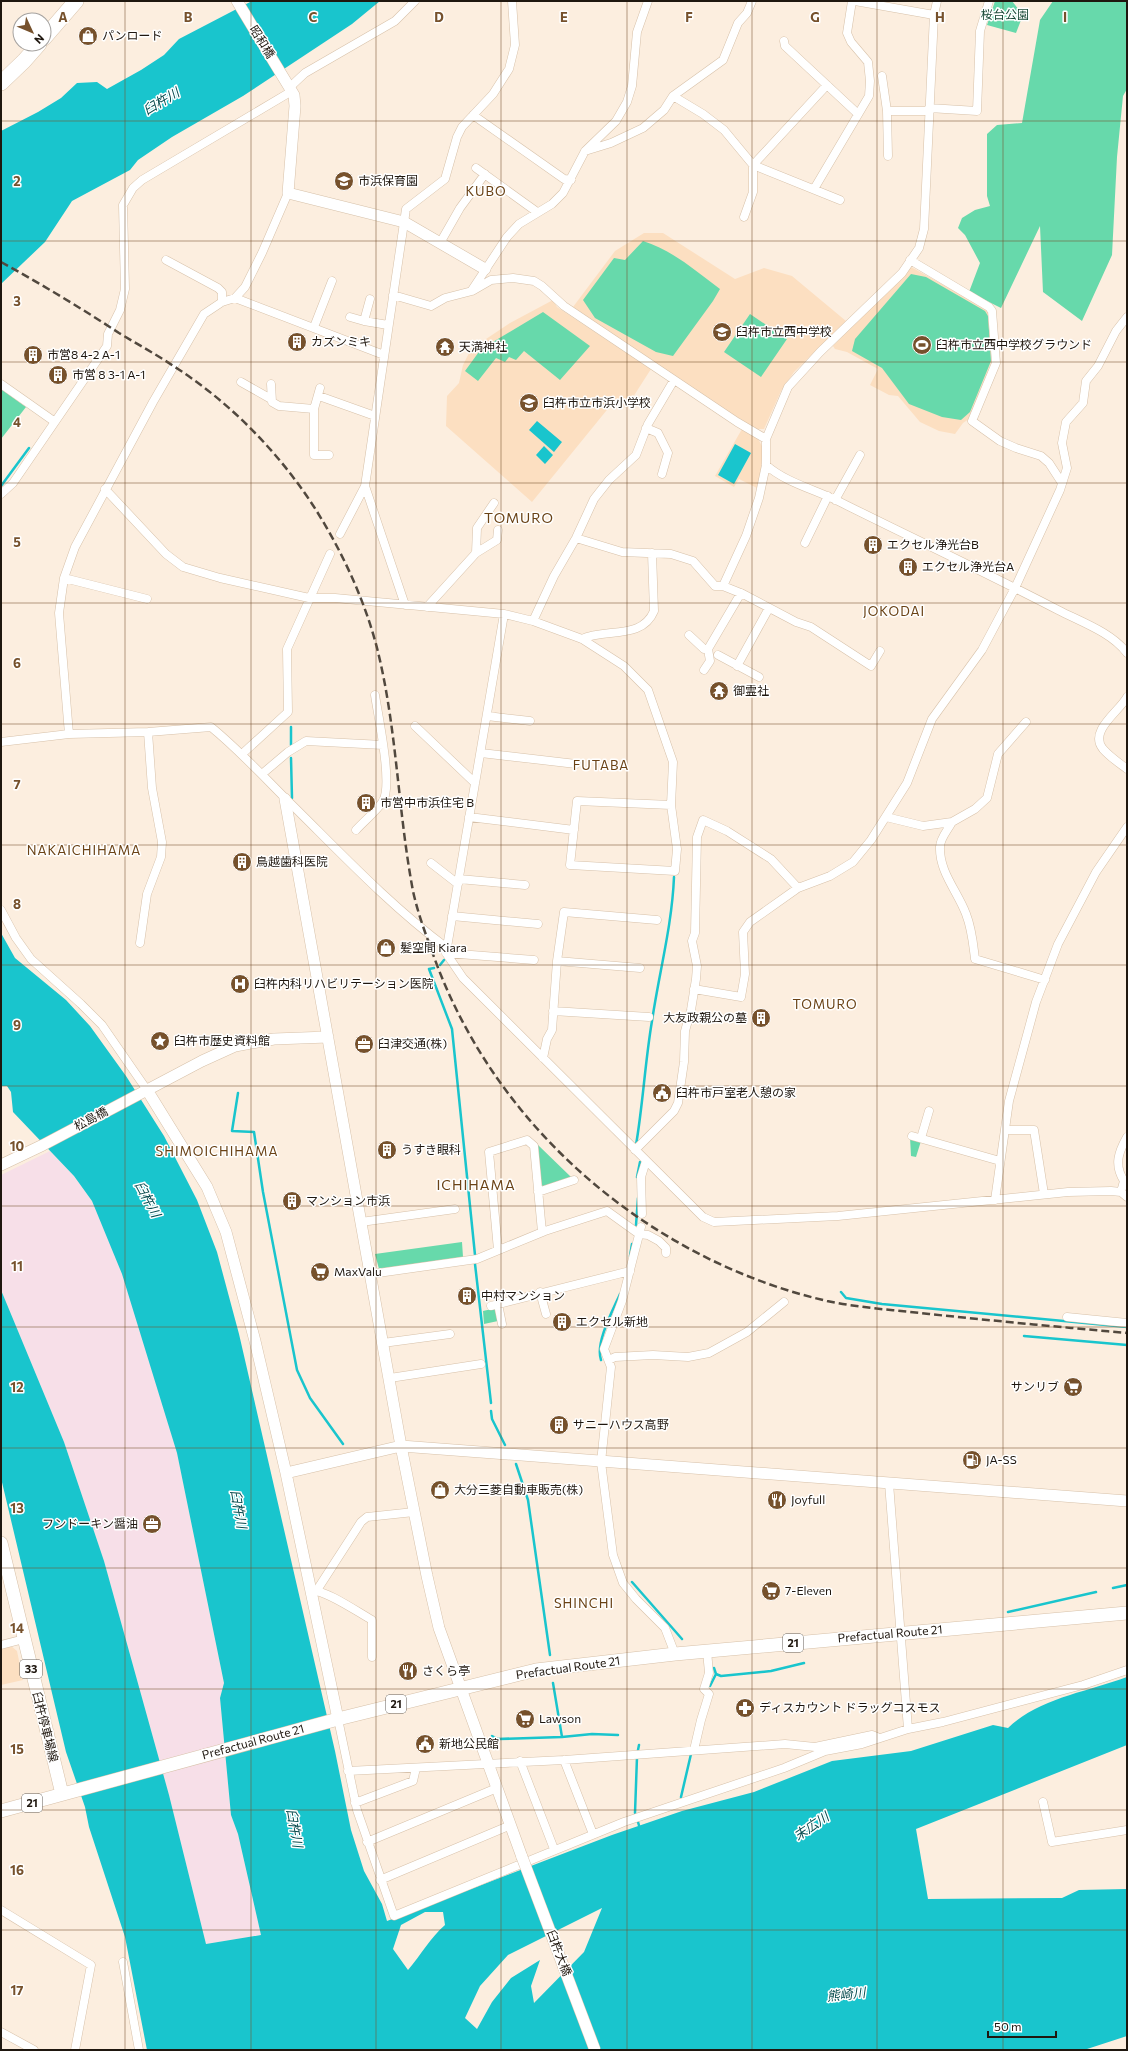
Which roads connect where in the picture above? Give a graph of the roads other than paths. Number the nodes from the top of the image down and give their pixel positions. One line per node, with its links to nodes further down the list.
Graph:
1 (76, 1): 13 (highway)
2 (237, 1): 19 (street, 昭和橋)
3 (415, 1): 19 (street)
4 (512, 1): 23 (street)
5 (648, 1): 25 (street)
6 (752, 1): 20 (street)
7 (852, 1): 24 (street)
8 (855, 1): 11 (street)
9 (937, 1): 12 (street)
10 (989, 1): 21 (street)
11 (903, 4): 12 (street)
12 (934, 15): 21 (street)
13 (52, 29)
14 (784, 41): 18 (street)
15 (32, 52): 17 (highway)
16 (882, 76): 22 (street)
17 (1, 83)
18 (827, 85): 24 (street); 27 (street)
19 (290, 87): 32 (street); 60 (street)
20 (673, 96): 25 (street); 27 (street)
21 (928, 110): 22 (street); 39 (street)
22 (887, 111): 26 (street)
23 (473, 114): 30 (street); 36 (street)
24 (858, 114): 31 (street)
25 (585, 151): 30 (street)
26 (888, 156)
27 (752, 164): 31 (street); 35 (street)
28 (476, 168): 29 (street)
29 (485, 174): 34 (street); 37 (street)
30 (571, 180): 34 (street)
31 (814, 189): 33 (street)
32 (288, 193): 36 (street); 44 (street)
33 (840, 200)
34 (537, 212): 40 (street)
35 (744, 217)
36 (404, 222): 37 (street); 43 (street)
37 (440, 243): 40 (street)
38 (166, 260): 46 (street)
39 (910, 260): 62 (street); 67 (street)
40 (485, 269): 42 (street)
41 (332, 281): 51 (street)
42 (472, 291): 43 (street); 53 (street)
43 (393, 295): 50 (street)
44 (235, 298): 46 (street); 51 (street)
45 (370, 299): 49 (street)
46 (222, 302): 69 (street)
47 (1127, 316): 67 (street)
48 (350, 317): 49 (street)
49 (364, 322): 50 (street)
50 (388, 325): 52 (street)
51 (314, 328): 52 (street)
52 (384, 355): 59 (street)
53 (674, 380): 61 (street); 62 (street)
54 (241, 382): 57 (street)
55 (1, 384): 60 (street)
56 (271, 384): 57 (street)
57 (271, 399): 58 (street)
58 (314, 409): 59 (street); 63 (street)
59 (375, 416): 68 (street)
60 (55, 422): 70 (street)
61 (646, 428): 66 (street); 75 (street)
62 (766, 439): 65 (street)
63 (330, 455)
64 (860, 455): 71 (street)
65 (766, 465): 71 (street); 81 (street)
66 (662, 474)
67 (1062, 483): 82 (street)
68 (365, 486): 74 (street); 86 (street)
69 (105, 489): 80 (street); 84 (street)
70 (1, 494)
71 (831, 498): 76 (street); 82 (street)
72 (494, 503): 77 (street)
73 (498, 530): 77 (street)
74 (340, 534)
75 (576, 538): 78 (street); 90 (street)
76 (805, 543)
77 (476, 552): 87 (street)
78 (652, 553): 81 (street); 92 (street)
79 (330, 554): 84 (street)
80 (64, 578): 85 (street); 107 (street)
81 (723, 586): 83 (street)
82 (1015, 588): 95 (street); 118 (street)
83 (740, 593): 88 (street); 93 (street)
84 (309, 598): 86 (street); 111 (street)
85 (147, 599)
86 (405, 605): 87 (street)
87 (427, 607): 89 (street)
88 (770, 608): 94 (street); 97 (street)
89 (504, 614): 90 (street); 102 (street)
90 (533, 622): 92 (street)
91 (689, 635): 93 (street)
92 (582, 639): 117 (street)
93 (708, 649): 98 (street)
94 (880, 651)
95 (1127, 652)
96 (718, 655): 97 (street)
97 (737, 666): 99 (street)
98 (704, 670)
99 (759, 677)
100 (375, 695): 109 (street)
101 (1127, 697): 113 (street)
102 (487, 716): 103 (street); 110 (street)
103 (530, 721)
104 (1026, 722): 120 (street)
105 (415, 726): 115 (street)
106 (148, 732): 107 (street); 111 (street); 132 (street)
107 (69, 734): 108 (street)
108 (1, 742)
109 (383, 745): 114 (street); 122 (street)
110 (480, 753): 112 (street); 115 (street)
111 (242, 754): 114 (street)
112 (576, 764)
113 (1127, 769)
114 (262, 774): 116 (street)
115 (475, 783): 119 (street)
116 (285, 799): 133 (street); 141 (street, 臼杵大橋)
117 (671, 805): 123 (street); 123 (street)
118 (886, 817): 120 (street); 127 (street)
119 (469, 818): 123 (street); 125 (street)
120 (952, 822): 137 (street)
121 (1127, 826): 137 (street)
122 (356, 830)
123 (574, 830)
124 (431, 863): 125 (street)
125 (458, 881): 126 (street); 129 (street)
126 (525, 885)
127 (798, 888): 138 (street); 138 (street)
128 (1, 910): 143 (street)
129 (452, 916): 131 (street); 133 (street)
130 (657, 920): 135 (street)
131 (538, 924)
132 (140, 943)
133 (447, 950): 134 (street); 142 (street)
134 (534, 960)
135 (557, 961): 136 (street); 139 (street)
136 (640, 968)
137 (1046, 980): 145 (street)
138 (694, 988): 149 (street)
139 (553, 1011): 140 (street); 142 (street)
140 (649, 1017)
141 (328, 1037): 143 (street, 松島橋); 160 (street, 臼杵大橋)
142 (543, 1058): 149 (street)
143 (143, 1092): 152 (street, 松島橋); 180 (street)
144 (928, 1111): 148 (street)
145 (1005, 1130): 151 (street); 155 (street)
146 (912, 1136): 148 (street)
147 (1127, 1137): 156 (street)
148 (921, 1138): 151 (street)
149 (635, 1150): 150 (street)
150 (646, 1161): 157 (street); 159 (street)
151 (1000, 1161): 157 (street)
152 (1, 1165)
153 (574, 1180): 154 (street)
154 (538, 1192): 162 (street); 163 (street)
155 (1044, 1194): 156 (street); 157 (street)
156 (1124, 1194)
157 (995, 1200)
158 (455, 1209): 160 (street)
159 (642, 1214)
160 (362, 1222): 166 (street, 臼杵大橋)
161 (640, 1231): 162 (street); 164 (street); 165 (street)
162 (542, 1232): 163 (street)
163 (498, 1250): 166 (street)
164 (666, 1253)
165 (626, 1272): 167 (street); 175 (street)
166 (371, 1274): 174 (street, 臼杵大橋)
167 (540, 1292): 169 (street); 172 (street)
168 (784, 1302): 175 (street)
169 (546, 1314)
170 (1067, 1317): 171 (street)
171 (1127, 1323)
172 (502, 1324)
173 (450, 1334): 174 (street)
174 (383, 1343): 177 (street, 臼杵大橋)
175 (609, 1360): 179 (street)
176 (481, 1364): 177 (street)
177 (390, 1378): 178 (street, 臼杵大橋)
178 (401, 1446): 179 (street); 180 (street); 183 (street, 臼杵大橋)
179 (601, 1462): 181 (street); 192 (street)
180 (286, 1473): 186 (street)
181 (889, 1483): 182 (street); 188 (street)
182 (1127, 1501)
183 (414, 1512): 186 (street); 195 (street, 臼杵大橋)
184 (1, 1543): 185 (main road, 臼杵停車場線 / 33)
185 (4, 1570): 189 (main road, 臼杵停車場線 / 33)
186 (314, 1591): 193 (street); 196 (street)
187 (1127, 1613): 188 (main road, Prefactual Route 21 / 21)
188 (901, 1633): 191 (main road, Prefactual Route 21 / 21); 197 (street)
189 (24, 1639): 190 (street); 206 (main road, 臼杵停車場線 / 33)
190 (1, 1644)
191 (707, 1651): 192 (main road, Prefactual Route 21 / 21); 199 (street)
192 (675, 1654): 195 (main road, Prefactual Route 21 / 21)
193 (372, 1658)
194 (1127, 1670): 197 (street)
195 (461, 1688): 196 (main road, Prefactual Route 21 / 21); 202 (street, 臼杵大橋)
196 (335, 1720): 204 (street); 206 (main road, Prefactual Route 21 / 21)
197 (908, 1729): 198 (street)
198 (880, 1738): 199 (street); 212 (street)
199 (694, 1750): 200 (street)
200 (564, 1760): 201 (street); 212 (street)
201 (520, 1761): 202 (street); 214 (street)
202 (488, 1764): 203 (street); 205 (street, 臼杵大橋)
203 (416, 1768): 204 (street); 208 (street)
204 (348, 1771): 208 (street)
205 (497, 1788): 210 (street, 臼杵大橋); 213 (street)
206 (67, 1793): 209 (main road, Prefactual Route 21 / 21)
207 (1043, 1802): 211 (street)
208 (355, 1803): 213 (street)
209 (1, 1811)
210 (511, 1825): 215 (street); 222 (street, 臼杵大橋, bridge)
211 (1127, 1830)
212 (593, 1834): 214 (street)
213 (367, 1842): 215 (street)
214 (554, 1849): 215 (street)
215 (380, 1880)
216 (1, 1910): 220 (street)
217 (123, 1962): 221 (street)
218 (1, 2032): 219 (street)
219 (34, 2050)
220 (75, 2050)
221 (139, 2050)
222 (595, 2050)

